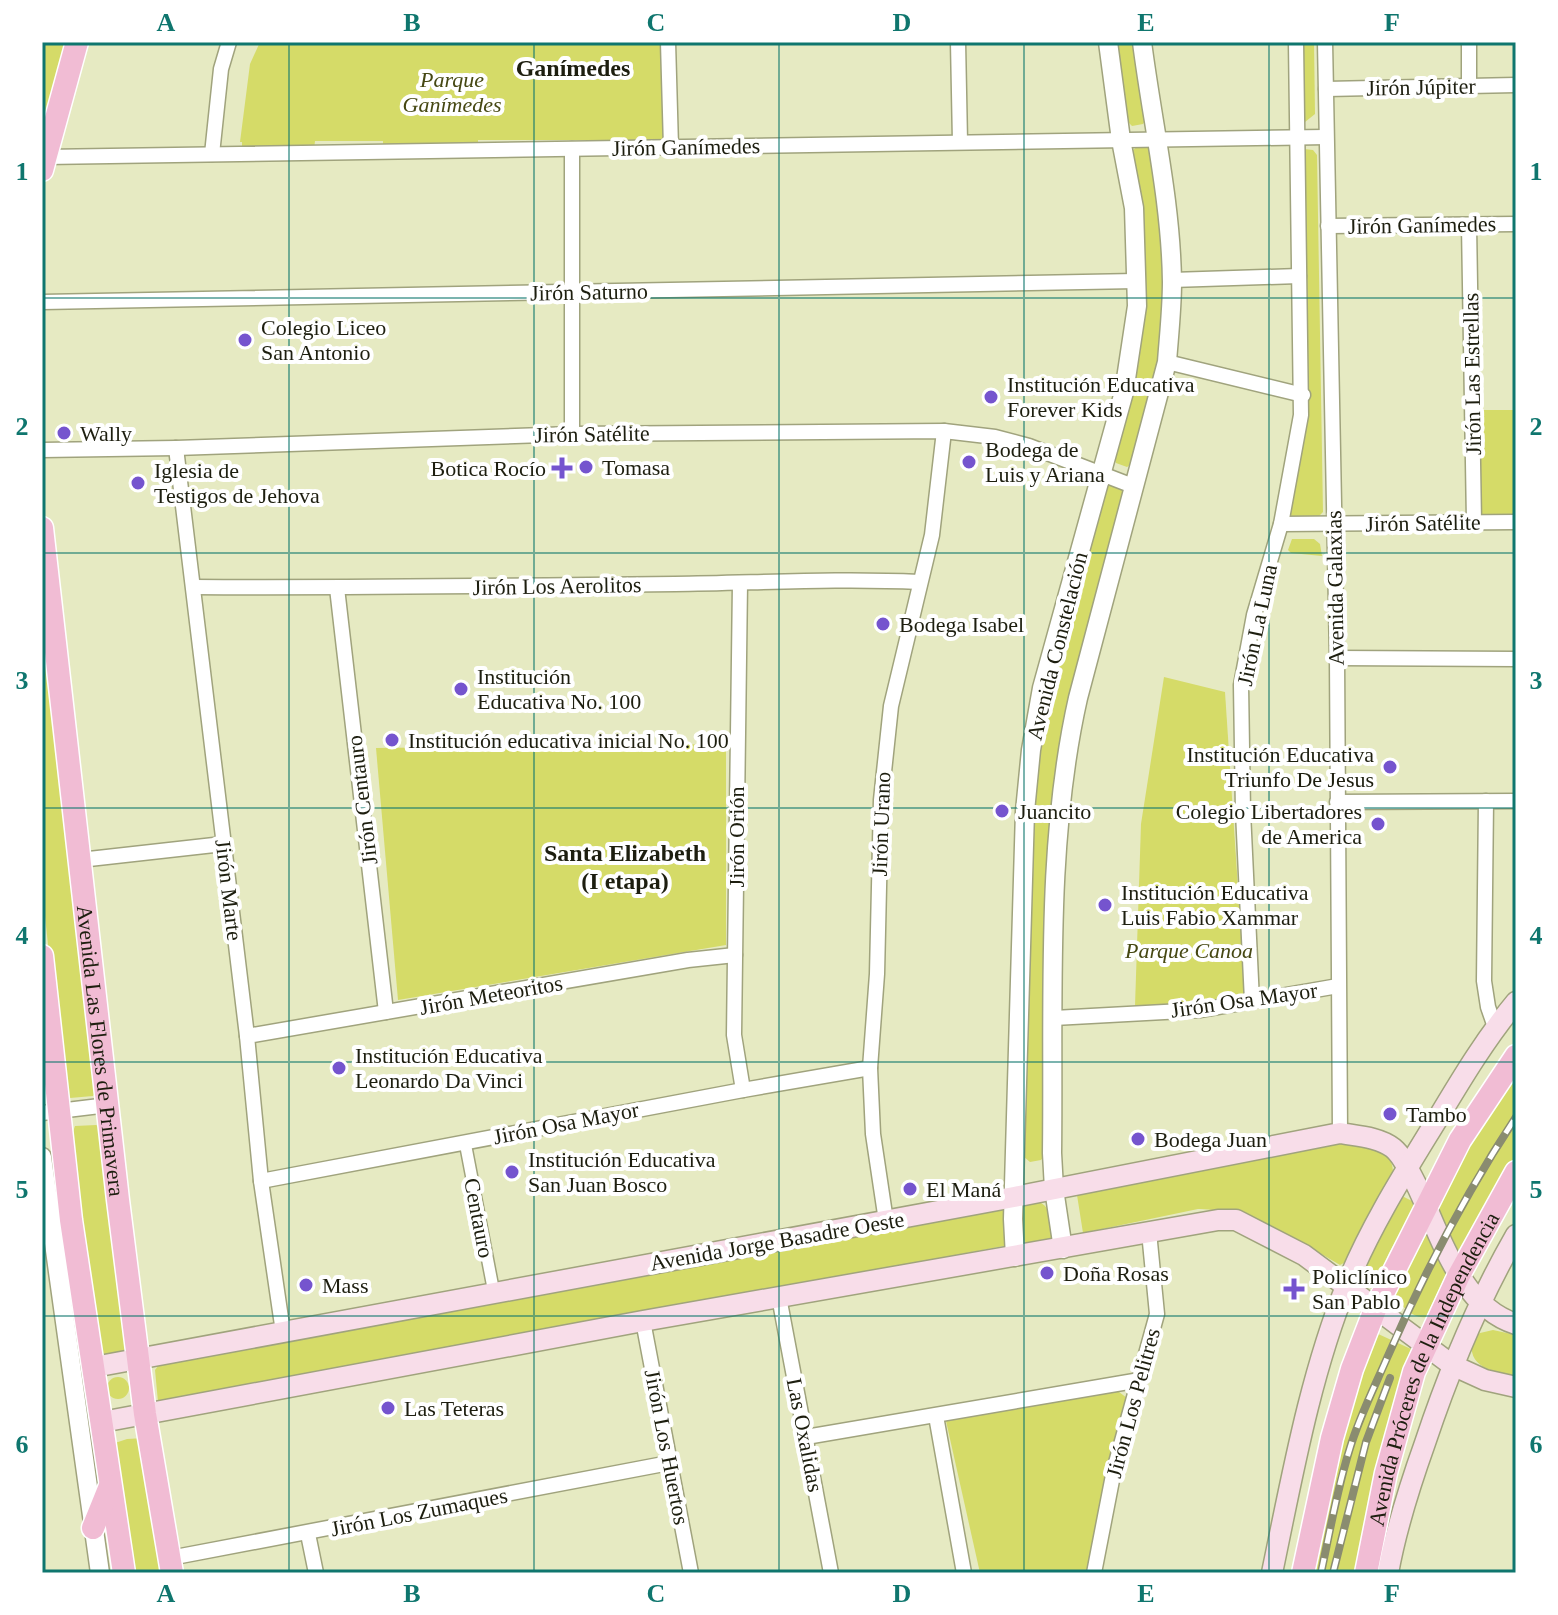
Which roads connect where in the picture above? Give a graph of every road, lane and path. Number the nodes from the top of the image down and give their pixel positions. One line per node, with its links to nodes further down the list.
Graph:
1 (77, 42): 21 (main road)
2 (229, 42): 20 (street)
3 (668, 42): 18 (street)
4 (958, 42): 17 (street)
5 (1108, 42): 16 (street, Avenida Constelación)
6 (1142, 42): 15 (street, Avenida Constelación)
7 (1296, 42): 13 (street)
8 (1325, 42): 12 (street, Avenida Galaxias)
9 (1469, 42): 11 (street)
10 (1516, 85): 11 (street, Jirón Júpiter)
11 (1469, 86): 12 (street, Jirón Júpiter)
12 (1326, 89): 14 (street, Avenida Galaxias)
13 (1297, 137): 14 (street, Jirón Ganímedes); 15 (street, Jirón Ganímedes); 25 (street)
14 (1326, 137): 24 (street, Avenida Galaxias)
15 (1155, 139): 16 (street, Jirón Ganímedes); 26 (street, Avenida Constelación)
16 (1121, 140): 17 (street, Jirón Ganímedes); 27 (street, Avenida Constelación)
17 (960, 142): 18 (street, Jirón Ganímedes)
18 (671, 147): 19 (street, Jirón Ganímedes)
19 (572, 149): 20 (street, Jirón Ganímedes); 28 (street)
20 (212, 154): 21 (street, Jirón Ganímedes)
21 (44, 164)
22 (1516, 224): 23 (street, Jirón Ganímedes)
23 (1469, 225): 24 (street, Jirón Ganímedes); 38 (street, Jirón Las Estrellas)
24 (1328, 226): 41 (street, Avenida Galaxias)
25 (1299, 276): 26 (street); 31 (street)
26 (1172, 280): 30 (street, Avenida Constelación)
27 (1136, 281): 28 (street, Jirón Saturno); 36 (street, Avenida Constelación)
28 (571, 292): 29 (street, Jirón Saturno); 33 (street)
29 (42, 302)
30 (1167, 362): 31 (street); 37 (street, Avenida Constelación)
31 (1303, 395): 40 (street, Jirón La Luna)
32 (944, 431): 33 (street, Jirón Satélite); 36 (street, Jirón Satélite); 43 (street, Jirón Urano)
33 (572, 434): 34 (street, Jirón Satélite)
34 (176, 448): 35 (street, Jirón Satélite); 45 (street, Jirón Marte)
35 (42, 450)
36 (1101, 473): 37 (street, Jirón Satélite); 75 (street, Avenida Constelación)
37 (1133, 486): 60 (street, Avenida Constelación)
38 (1474, 522): 39 (street, Jirón Satélite); 41 (street, Jirón Satélite)
39 (1516, 522)
40 (1281, 524): 41 (street, Jirón Satélite); 57 (street, Jirón La Luna)
41 (1334, 524): 47 (street, Avenida Galaxias)
42 (42, 528): 53 (main road, Avenida Las Flores de Primavera)
43 (919, 582): 44 (street, Jirón Los Aerolitos); 64 (street, Jirón Urano)
44 (740, 583): 46 (street, Jirón Los Aerolitos); 54 (street, Jirón Orión)
45 (194, 587): 46 (street, Jirón Los Aerolitos); 52 (street, Jirón Marte)
46 (337, 588): 59 (street, Jirón Centauro)
47 (1337, 658): 48 (street); 51 (street, Avenida Galaxias)
48 (1516, 659)
49 (1486, 801): 50 (street); 51 (street); 61 (street)
50 (1516, 801)
51 (1337, 802): 56 (street, Avenida Galaxias)
52 (223, 844): 53 (street); 62 (street, Jirón Marte)
53 (80, 860): 66 (main road, Avenida Las Flores de Primavera)
54 (735, 955): 59 (street, Jirón Meteoritos); 65 (street, Jirón Orión)
55 (43, 965): 67 (main road)
56 (1338, 986): 57 (street, Jirón Osa Mayor); 68 (street, Avenida Galaxias)
57 (1252, 1001): 60 (street, Jirón Osa Mayor)
58 (1516, 1002): 61 (main road)
59 (386, 1012): 62 (street, Jirón Meteoritos)
60 (1054, 1018): 74 (street, Avenida Constelación)
61 (1495, 1027): 71 (main road)
62 (247, 1036): 73 (street, Jirón Marte)
63 (1516, 1056): 76 (main road)
64 (870, 1068): 65 (street, Jirón Osa Mayor); 77 (street, Jirón Urano)
65 (743, 1090): 69 (street, Jirón Osa Mayor)
66 (108, 1105): 67 (street); 92 (main road, Avenida Las Flores de Primavera)
67 (50, 1112): 94 (main road)
68 (1340, 1133): 71 (main road, Avenida Jorge Basadre Oeste); 74 (main road, Avenida Jorge Basadre Oeste)
69 (465, 1142): 73 (street, Jirón Osa Mayor); 84 (street, Centauro)
70 (42, 1157): 103 (street)
71 (1407, 1167): 76 (main road, Avenida Jorge Basadre Oeste); 83 (main road)
72 (1516, 1172): 82 (main road, Avenida Próceres de la Independencia)
73 (261, 1181): 90 (street, Jirón Marte)
74 (1054, 1189): 75 (main road, Avenida Jorge Basadre Oeste); 80 (street, Avenida Constelación)
75 (1014, 1197): 77 (main road, Avenida Jorge Basadre Oeste); 81 (street, Avenida Constelación)
76 (1426, 1205): 82 (main road, Avenida Jorge Basadre Oeste); 87 (main road)
77 (886, 1221): 84 (main road, Avenida Jorge Basadre Oeste)
78 (1149, 1232): 80 (main road); 83 (main road); 95 (street, Jirón Los Pelitres)
79 (1516, 1235): 86 (main road, Avenida Próceres de la Independencia)
80 (1063, 1249): 81 (main road)
81 (1015, 1257): 85 (main road)
82 (1459, 1275): 86 (main road, Avenida Jorge Basadre Oeste); 91 (main road, Avenida Próceres de la Independencia)
83 (1347, 1285): 87 (main road); 113 (main road)
84 (494, 1293): 90 (main road, Avenida Jorge Basadre Oeste)
85 (779, 1297): 88 (main road); 100 (street, Las Oxalidas)
86 (1480, 1303): 89 (main road); 93 (main road, Avenida Próceres de la Independencia)
87 (1376, 1307): 91 (main road); 114 (main road)
88 (643, 1321): 97 (main road); 101 (street, Jirón Los Huertos)
89 (1516, 1324)
90 (283, 1332): 92 (main road, Avenida Jorge Basadre Oeste)
91 (1426, 1346): 93 (main road); 115 (main road, Avenida Próceres de la Independencia)
92 (140, 1359): 94 (main road, Avenida Jorge Basadre Oeste); 97 (main road, Avenida Las Flores de Primavera)
93 (1452, 1365): 96 (main road); 116 (main road, Avenida Próceres de la Independencia)
94 (94, 1367): 99 (main road)
95 (1140, 1380): 98 (street); 112 (street, Jirón Los Pelitres)
96 (1516, 1387)
97 (145, 1414): 99 (main road); 105 (main road, Avenida Las Flores de Primavera)
98 (936, 1416): 100 (street); 111 (street)
99 (102, 1422): 102 (main road)
100 (806, 1437): 110 (street, Las Oxalidas)
101 (669, 1463): 104 (street, Jirón Los Zumaques); 109 (street, Jirón Los Huertos)
102 (110, 1486): 103 (main road); 107 (main road)
103 (93, 1528): 106 (street)
104 (308, 1534): 105 (street, Jirón Los Zumaques); 108 (street)
105 (171, 1566)
106 (100, 1573)
107 (124, 1573)
108 (316, 1573)
109 (691, 1573)
110 (831, 1573)
111 (964, 1573)
112 (1094, 1573)
113 (1272, 1573)
114 (1303, 1573)
115 (1366, 1573)
116 (1388, 1573)

